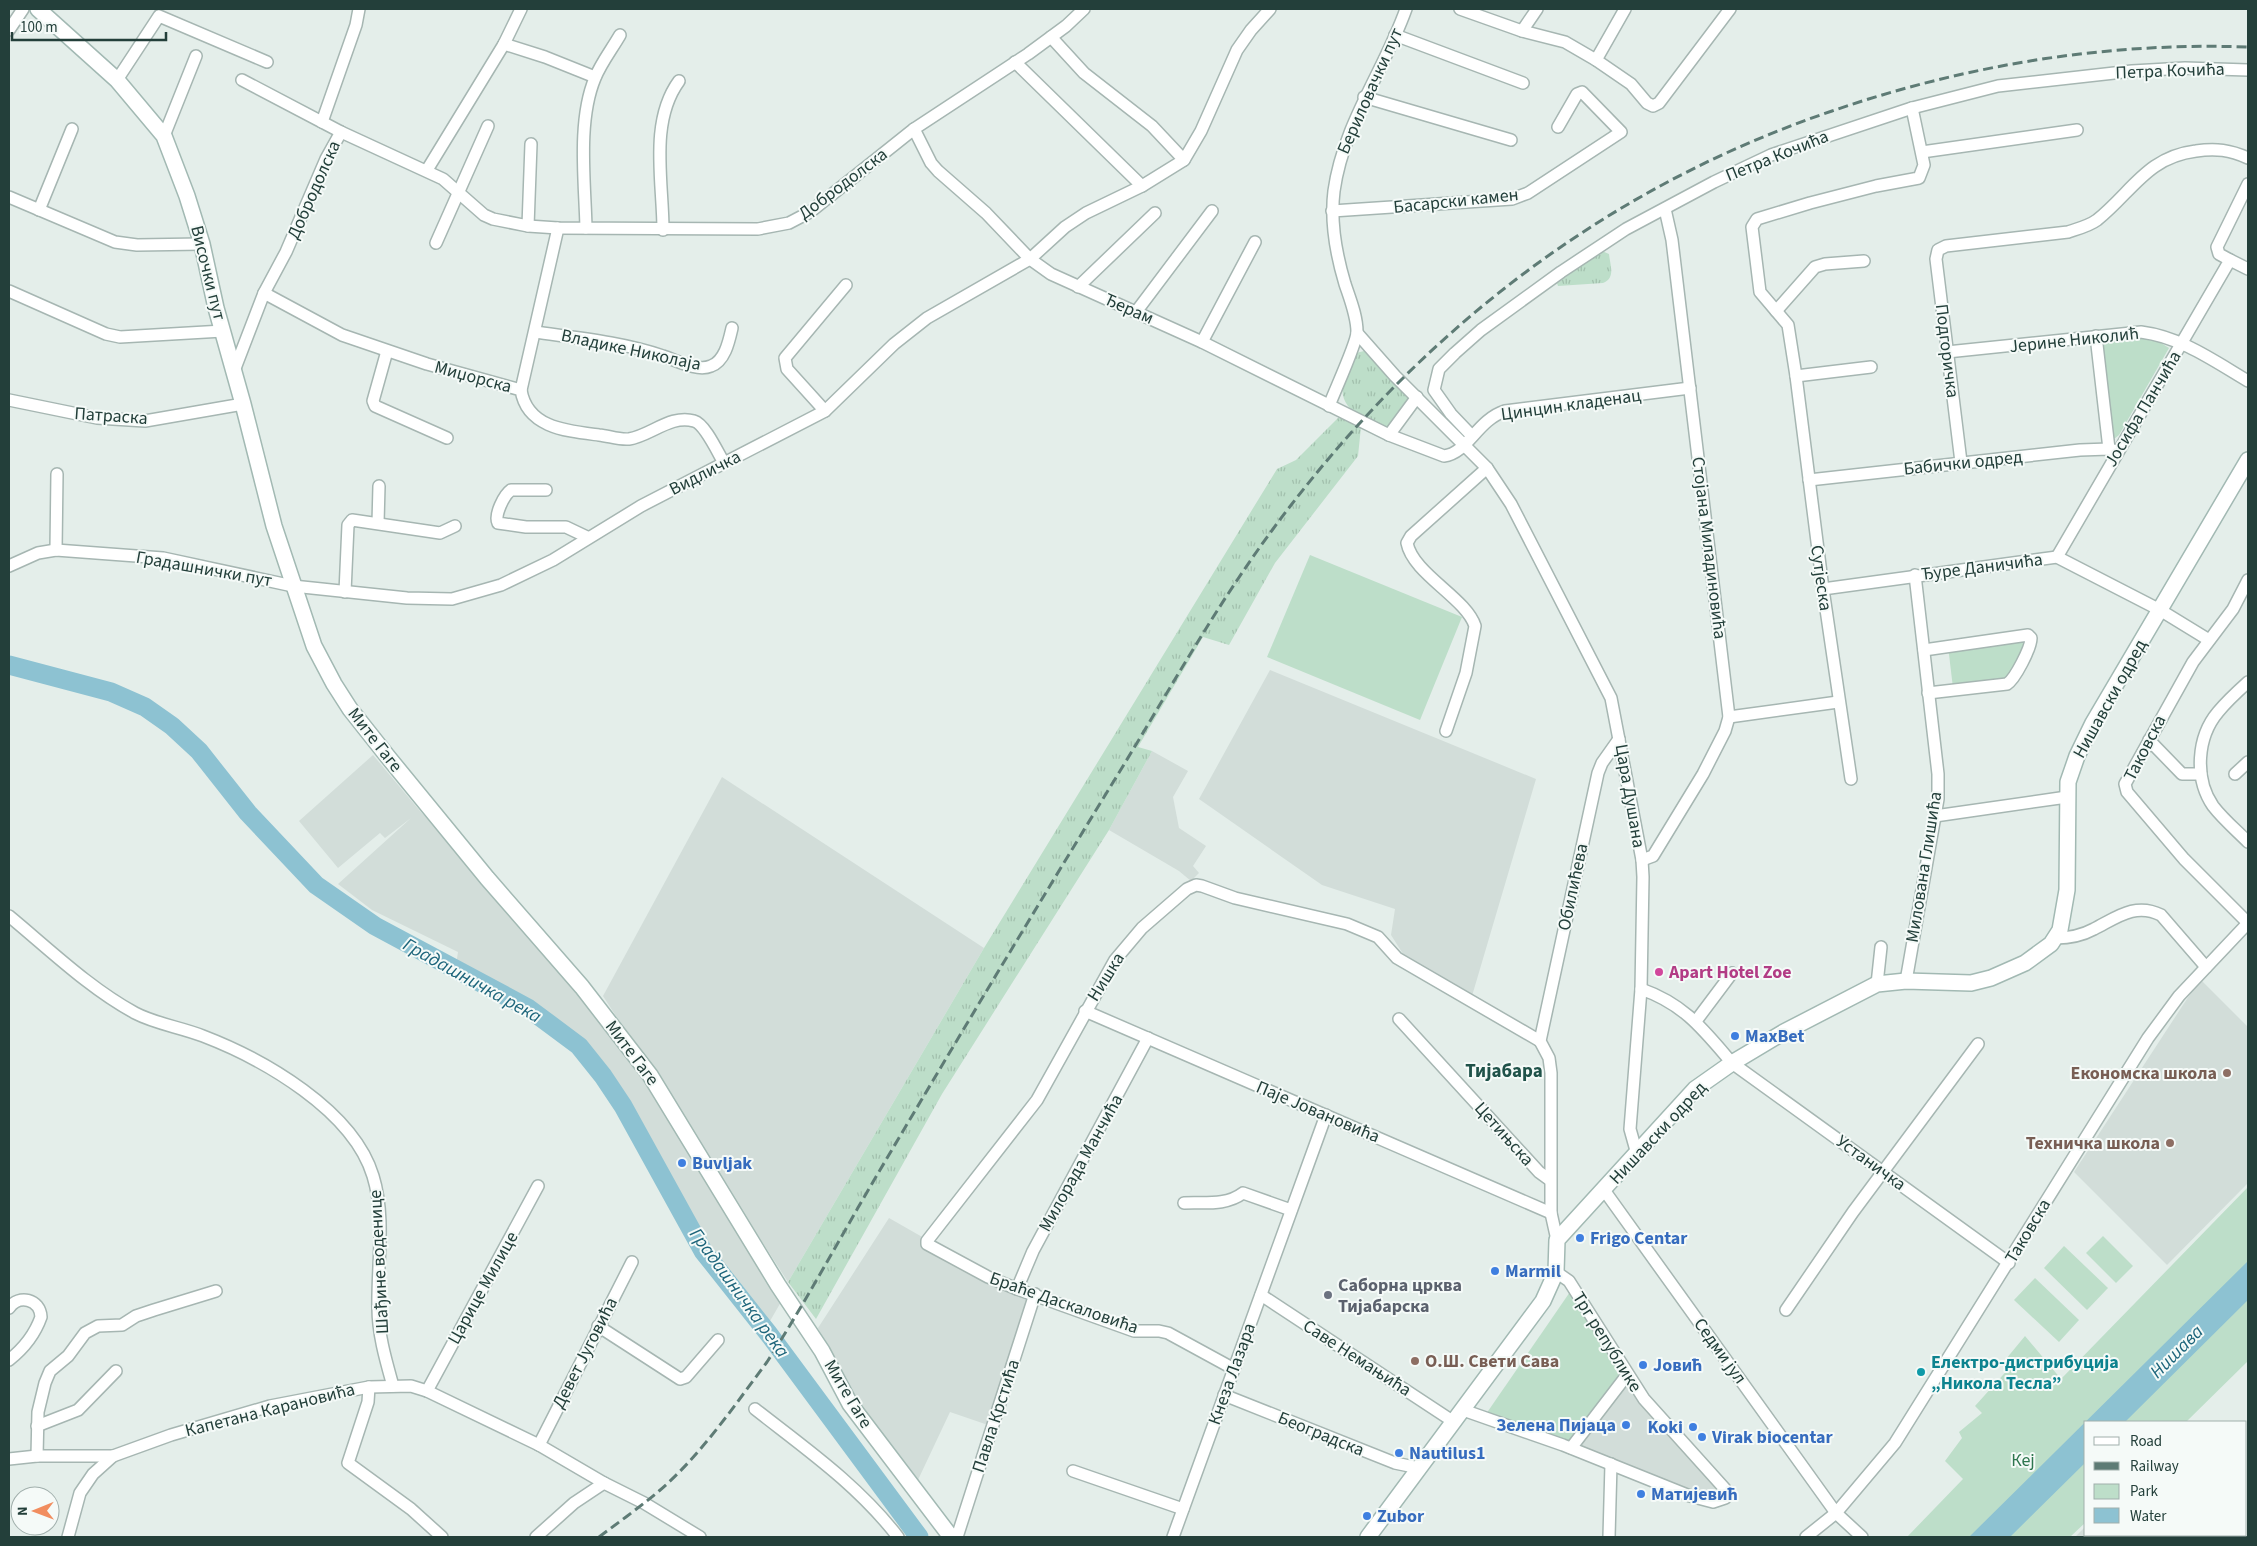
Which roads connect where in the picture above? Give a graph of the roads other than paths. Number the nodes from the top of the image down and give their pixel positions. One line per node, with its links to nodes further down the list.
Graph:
1 (23, 9): 13 (street)
2 (38, 9): 25 (main road, Височки пут)
3 (359, 9): 31 (street)
4 (521, 9): 18 (street)
5 (1084, 9): 17 (street, Добродолска)
6 (1270, 9): 43 (street)
7 (1406, 9): 16 (street, Бериловачки пут)
8 (1460, 9): 14 (street)
9 (1537, 9): 14 (street)
10 (1625, 9): 20 (street)
11 (1730, 9): 20 (street)
12 (161, 12): 21 (street); 25 (street)
13 (9, 30)
14 (1522, 32): 20 (street)
15 (620, 35): 24 (street)
16 (1396, 35): 28 (street); 29 (street, Бериловачки пут)
17 (1051, 37): 22 (street, Добродолска); 43 (street)
18 (504, 44): 24 (street); 44 (street)
19 (196, 56): 38 (street)
20 (1596, 60)
21 (267, 62)
22 (1015, 62): 35 (street, Добродолска); 46 (street)
23 (2248, 70): 30 (street, Петра Кочића)
24 (595, 77): 56 (street)
25 (117, 80): 38 (main road, Височки пут)
26 (242, 80): 31 (street)
27 (679, 81): 57 (street)
28 (1523, 82)
29 (1364, 96): 39 (street); 52 (street, Бериловачки пут)
30 (1912, 108): 41 (street, Сутјеска); 49 (street, Петра Кочића)
31 (322, 122): 37 (street)
32 (488, 126): 47 (street)
33 (1558, 127): 52 (street, Басарски камен)
34 (72, 129): 50 (street)
35 (914, 129): 57 (street, Добродолска); 61 (street, Ђерам)
36 (2077, 130): 41 (street)
37 (341, 132): 44 (street, Добродолска); 68 (street, Добродолска)
38 (164, 136): 60 (main road, Височки пут)
39 (1511, 140)
40 (531, 144): 54 (street)
41 (1922, 152): 69 (street, Сутјеска)
42 (2248, 158): 79 (street, Подгоричка)
43 (1184, 160): 46 (street, Видличка)
44 (427, 170): 47 (street, Добродолска)
45 (2248, 184): 62 (street)
46 (1142, 186): 61 (street, Видличка)
47 (460, 193): 54 (street, Добродолска); 59 (street)
48 (9, 197): 50 (street)
49 (1665, 208): 84 (street, Стојана Миладиновића); 93 (street, Петра Кочића)
50 (39, 210): 60 (street)
51 (1212, 211): 70 (street)
52 (1332, 211): 74 (street, Бериловачки пут)
53 (1154, 213): 66 (street)
54 (528, 226): 55 (street, Добродолска)
55 (558, 228): 56 (street, Добродолска); 73 (street, Владике Николаја)
56 (586, 228): 57 (street, Добродолска)
57 (663, 230)
58 (1255, 242): 76 (street)
59 (436, 243)
60 (202, 244): 72 (main road, Височки пут)
61 (1030, 259): 66 (street, Ђерам); 90 (street, Видличка)
62 (2230, 260): 64 (street); 77 (street, Јосифа Панчића)
63 (1864, 261): 69 (street)
64 (2248, 269)
65 (846, 285): 90 (street)
66 (1078, 287): 70 (street, Ђерам)
67 (9, 291): 72 (street)
68 (264, 293): 78 (street, Миџорска); 81 (street, Добродолска)
69 (1776, 311): 82 (street, Сутјеска)
70 (1136, 312): 76 (street, Ђерам)
71 (732, 328): 73 (street, Владике Николаја)
72 (223, 331): 81 (main road, Височки пут)
73 (536, 332): 85 (street, Владике Николаја)
74 (1358, 333): 86 (street); 89 (street)
75 (2096, 336): 77 (street, Јерине Николић); 79 (street, Јерине Николић); 94 (street, Јосифа Панчића)
76 (1202, 342): 89 (street, Ђерам)
77 (2182, 342): 83 (street, Јерине Николић); 94 (street, Јосифа Панчића)
78 (387, 351): 85 (street, Миџорска); 92 (street)
79 (1947, 352): 96 (street, Подгоричка)
80 (1871, 367): 82 (street)
81 (234, 371): 88 (main road, Височки пут)
82 (1796, 376): 100 (street, Сутјеска)
83 (2248, 381)
84 (1690, 388): 93 (street, Цинцин кладенац); 120 (street, Стојана Миладиновића)
85 (521, 390): 97 (street, Миџорска)
86 (1417, 397): 91 (street); 93 (street)
87 (9, 400): 88 (street, Патраска)
88 (243, 404): 111 (main road, Височки пут)
89 (1329, 406): 91 (street, Ђерам)
90 (825, 411): 97 (street, Видличка)
91 (1389, 434): 93 (street)
92 (447, 438)
93 (1468, 440): 98 (street, Цара Душана)
94 (2113, 450): 96 (street, Бабички одред); 107 (street, Јосифа Панчића)
95 (2248, 460): 114 (main road, Нишавски одред)
96 (1961, 462): 100 (street, Бабички одред)
97 (724, 463): 105 (street, Видличка)
98 (1488, 468): 121 (street); 122 (street, Цара Душана)
99 (57, 474): 106 (street)
100 (1808, 480): 112 (street, Сутјеска)
101 (379, 486): 103 (street)
102 (546, 490): 105 (street)
103 (378, 523): 104 (street); 113 (street)
104 (455, 526)
105 (587, 537): 113 (street, Видличка)
106 (56, 550): 108 (street, Градашнички пут); 111 (street, Градашнички пут)
107 (2057, 557): 109 (street, Ђуре Даничића); 114 (street, Ђуре Даничића)
108 (9, 566)
109 (1915, 575): 112 (street, Ђуре Даничића); 116 (street, Милована Глишића)
110 (2248, 580): 115 (street, Таковска)
111 (293, 586): 113 (street, Видличка); 198 (main road, Мите Гаге)
112 (1823, 588): 119 (street, Сутјеска)
113 (345, 592)
114 (2160, 610): 115 (street); 128 (main road, Нишавски одред)
115 (2209, 640): 123 (street, Таковска)
116 (1924, 650): 118 (street, Милована Глишића); 118 (street)
117 (2248, 682): 125 (street)
118 (1928, 693): 129 (street, Милована Глишића)
119 (1838, 702): 120 (street); 127 (street, Сутјеска)
120 (1729, 717): 131 (street, Стојана Миладиновића)
121 (1446, 731)
122 (1619, 739): 131 (street, Цара Душана); 145 (street, Обилићева)
123 (2149, 740): 125 (street); 133 (street, Таковска)
124 (2248, 762): 126 (street)
125 (2201, 774): 130 (street)
126 (2235, 774)
127 (1851, 780)
128 (2067, 797): 129 (street); 134 (main road, Нишавски одред)
129 (1935, 816): 138 (street, Милована Глишића)
130 (2248, 842)
131 (1642, 860): 140 (street, Цара Душана)
132 (9, 916): 174 (street, Шађине воденице)
133 (2248, 923): 136 (street, Таковска)
134 (2056, 938): 136 (street); 138 (main road, Нишавски одред)
135 (1881, 947): 139 (street)
136 (2206, 967): 160 (street, Таковска)
137 (1732, 972): 143 (street)
138 (1906, 981): 139 (main road, Нишавски одред)
139 (1877, 984): 147 (main road, Нишавски одред)
140 (1641, 989): 143 (street, Устаничка); 149 (street, Цара Душана)
141 (1085, 1011): 144 (street, Паје Јовановића); 145 (street, Нишка); 158 (street, Нишка)
142 (1399, 1019): 151 (street, Цетињска)
143 (1696, 1020): 147 (street, Устаничка)
144 (1148, 1038): 148 (street, Паје Јовановића); 162 (street, Милорада Манчића)
145 (1540, 1041): 151 (street)
146 (1978, 1044): 150 (street)
147 (1732, 1063): 149 (main road, Нишавски одред); 150 (street, Устаничка)
148 (1326, 1115): 155 (street, Кнеза Лазара); 156 (street, Паје Јовановића)
149 (1637, 1154): 153 (main road, Нишавски одред)
150 (1883, 1171): 160 (street, Устаничка); 167 (street)
151 (1550, 1180): 156 (street)
152 (538, 1186): 176 (street, Царице Милице)
153 (1604, 1190): 157 (main road, Нишавски одред); 192 (street, Седми јул)
154 (1184, 1203): 155 (street)
155 (1291, 1210): 165 (street, Кнеза Лазара)
156 (1551, 1213): 157 (street, Трг републике)
157 (1557, 1240): 161 (main road, Трг републике)
158 (927, 1241): 162 (street, Браће Даскаловића)
159 (632, 1262): 168 (street, Девет Југовића)
160 (2009, 1263): 192 (street, Таковска)
161 (1556, 1272): 173 (street, Трг републике); 179 (main road, Трг републике)
162 (1017, 1289): 164 (street, Браће Даскаловића)
163 (216, 1292): 181 (street)
164 (1035, 1294): 171 (street, Браће Даскаловића); 199 (street, Павла Крстића)
165 (1261, 1295): 171 (street, Кнеза Лазара); 180 (street, Саве Немањића)
166 (9, 1308): 170 (street)
167 (1786, 1310)
168 (598, 1326): 169 (street); 182 (street, Девет Југовића)
169 (718, 1340)
170 (9, 1360)
171 (1234, 1369): 177 (street, Кнеза Лазара)
172 (116, 1371): 181 (street)
173 (1627, 1375): 183 (street); 187 (street, Трг републике)
174 (393, 1386): 175 (street, Капетана Карановића); 176 (street, Капетана Карановића)
175 (369, 1387): 185 (street, Капетана Карановића); 194 (street)
176 (427, 1390): 182 (street, Капетана Карановића)
177 (1224, 1395): 188 (street, Београдска); 191 (street, Кнеза Лазара)
178 (755, 1409): 197 (street)
179 (1463, 1410): 180 (main road, Трг републике); 183 (street, Трг републике)
180 (1454, 1422): 188 (main road, Трг републике)
181 (37, 1426): 184 (street)
182 (539, 1445): 190 (street, Капетана Карановића)
183 (1572, 1448): 187 (street, Трг републике)
184 (37, 1456): 185 (street); 186 (street)
185 (113, 1456): 193 (street, Капетана Карановића)
186 (9, 1459)
187 (1611, 1464): 202 (street)
188 (1419, 1468): 201 (main road, Трг републике)
189 (1074, 1471): 191 (street)
190 (604, 1483): 195 (street); 196 (street, Капетана Карановића)
191 (1183, 1510): 200 (street, Кнеза Лазара)
192 (1836, 1513): 203 (street, Таковска); 204 (street, Седми јул)
193 (68, 1537)
194 (442, 1537)
195 (536, 1537)
196 (700, 1537)
197 (898, 1537)
198 (951, 1537)
199 (957, 1537)
200 (1173, 1537)
201 (1368, 1537)
202 (1609, 1537)
203 (1806, 1537)
204 (1862, 1537)

